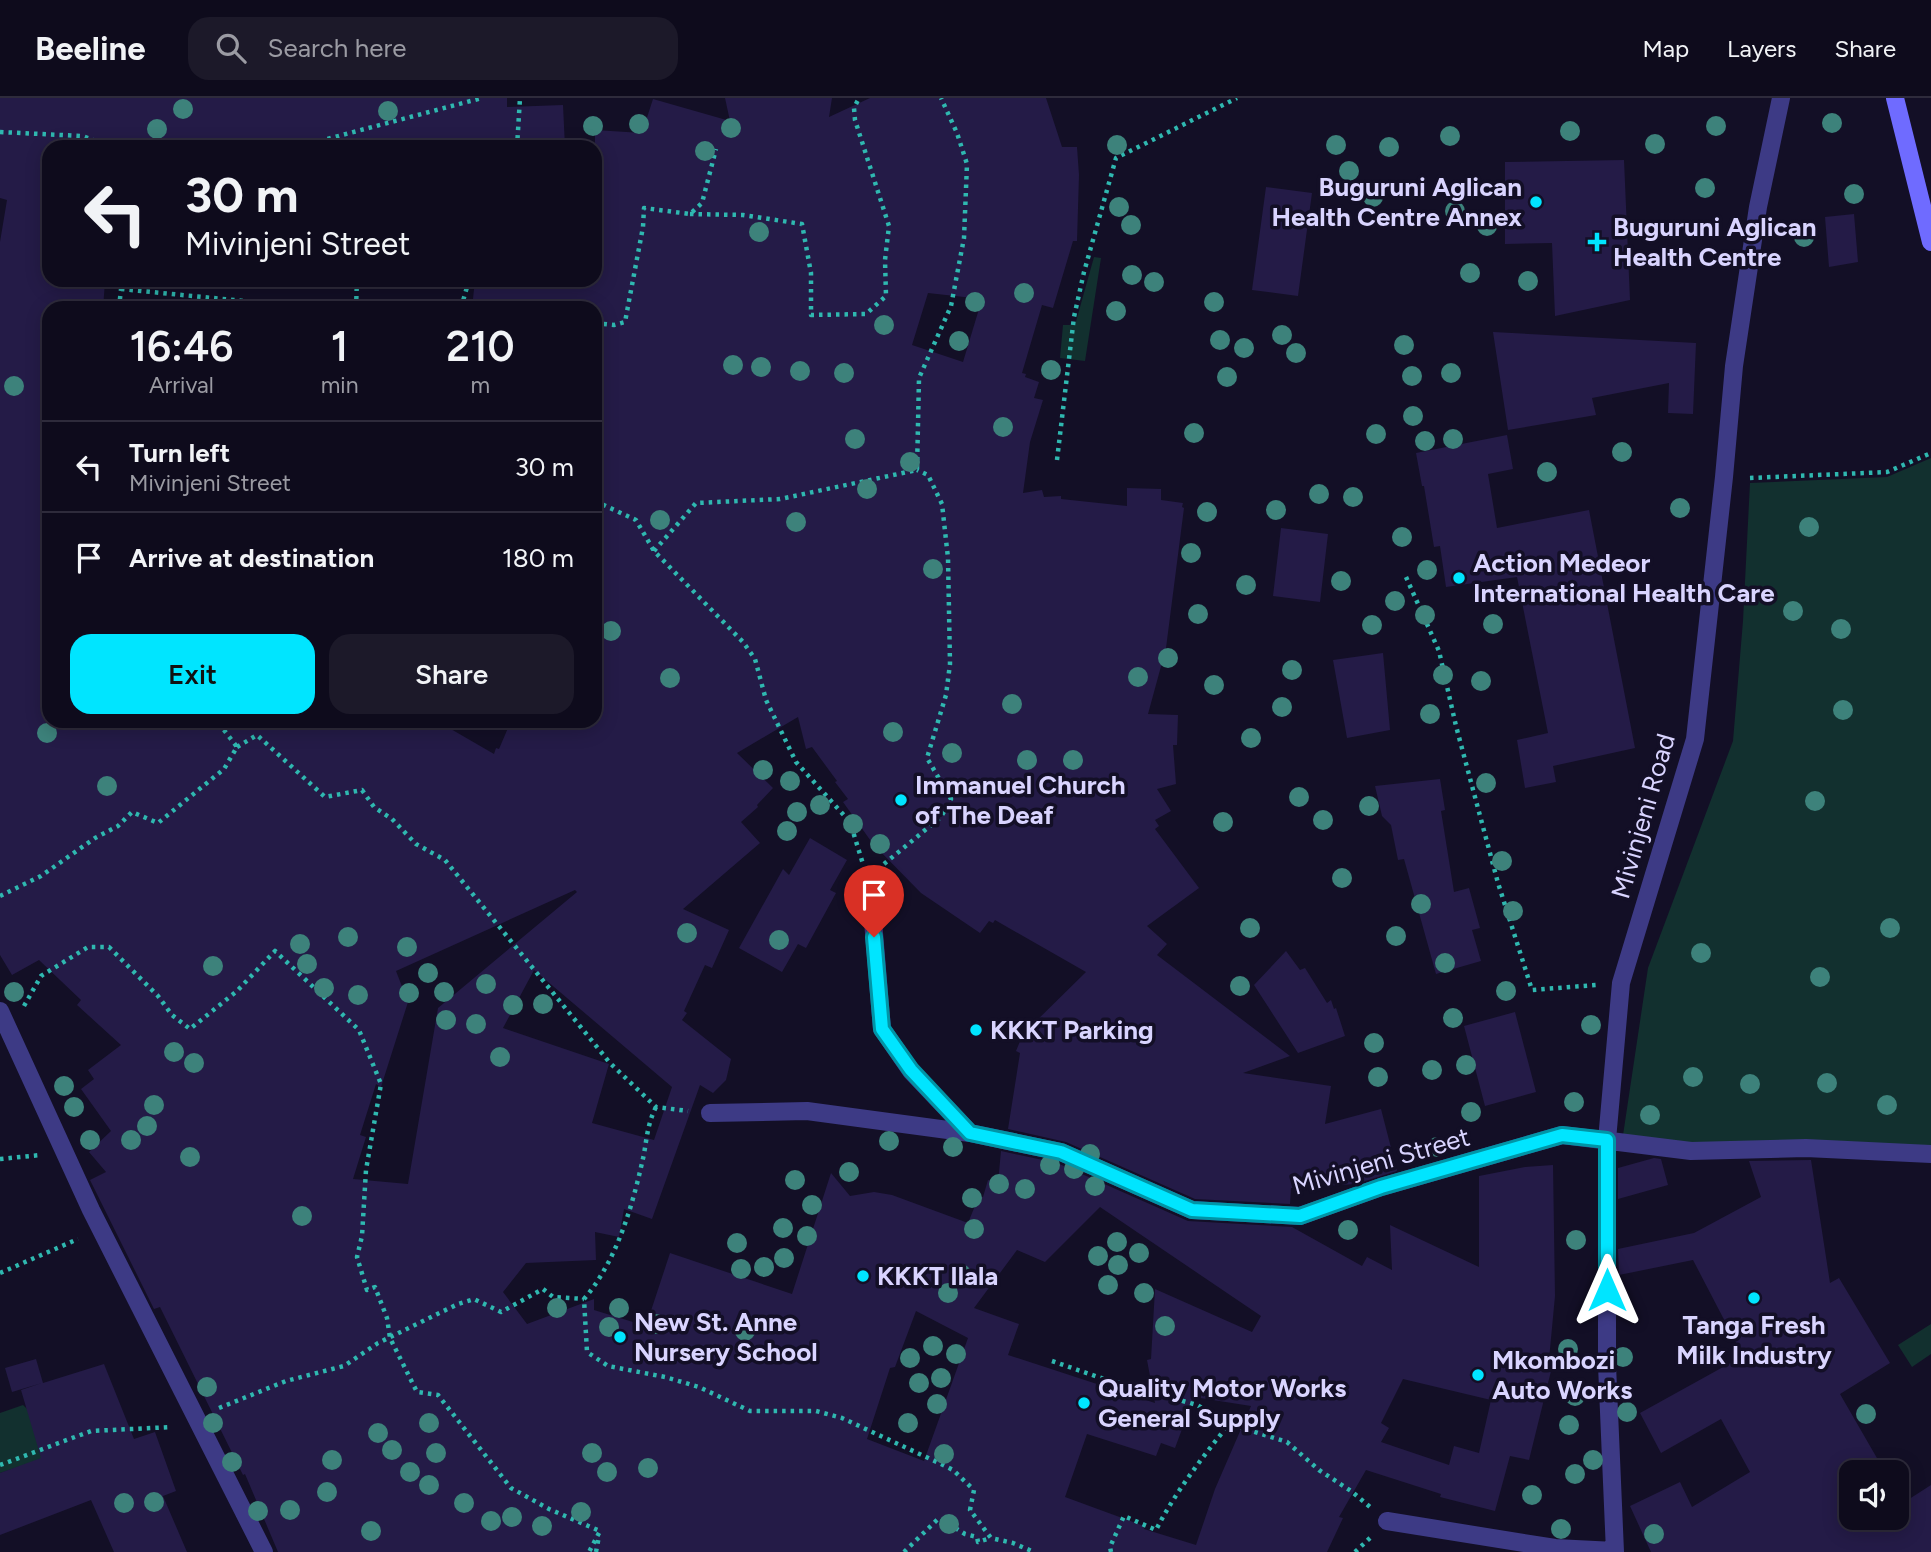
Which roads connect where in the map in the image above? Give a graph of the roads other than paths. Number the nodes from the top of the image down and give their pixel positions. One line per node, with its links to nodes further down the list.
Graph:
1 (1781, 98): 8 (street, Mivinjeni Road)
2 (1895, 98): 3 (main road)
3 (1931, 242)
4 (870, 884): 7 (street)
5 (0, 1011): 12 (street)
6 (710, 1113): 7 (street, Mivinjeni Street)
7 (970, 1133): 8 (street, Mivinjeni Street)
8 (1607, 1140): 9 (street, Mivinjeni Street); 11 (street, Mivinjeni Road)
9 (1931, 1154)
10 (1387, 1521): 11 (street)
11 (1615, 1551)
12 (264, 1552)

